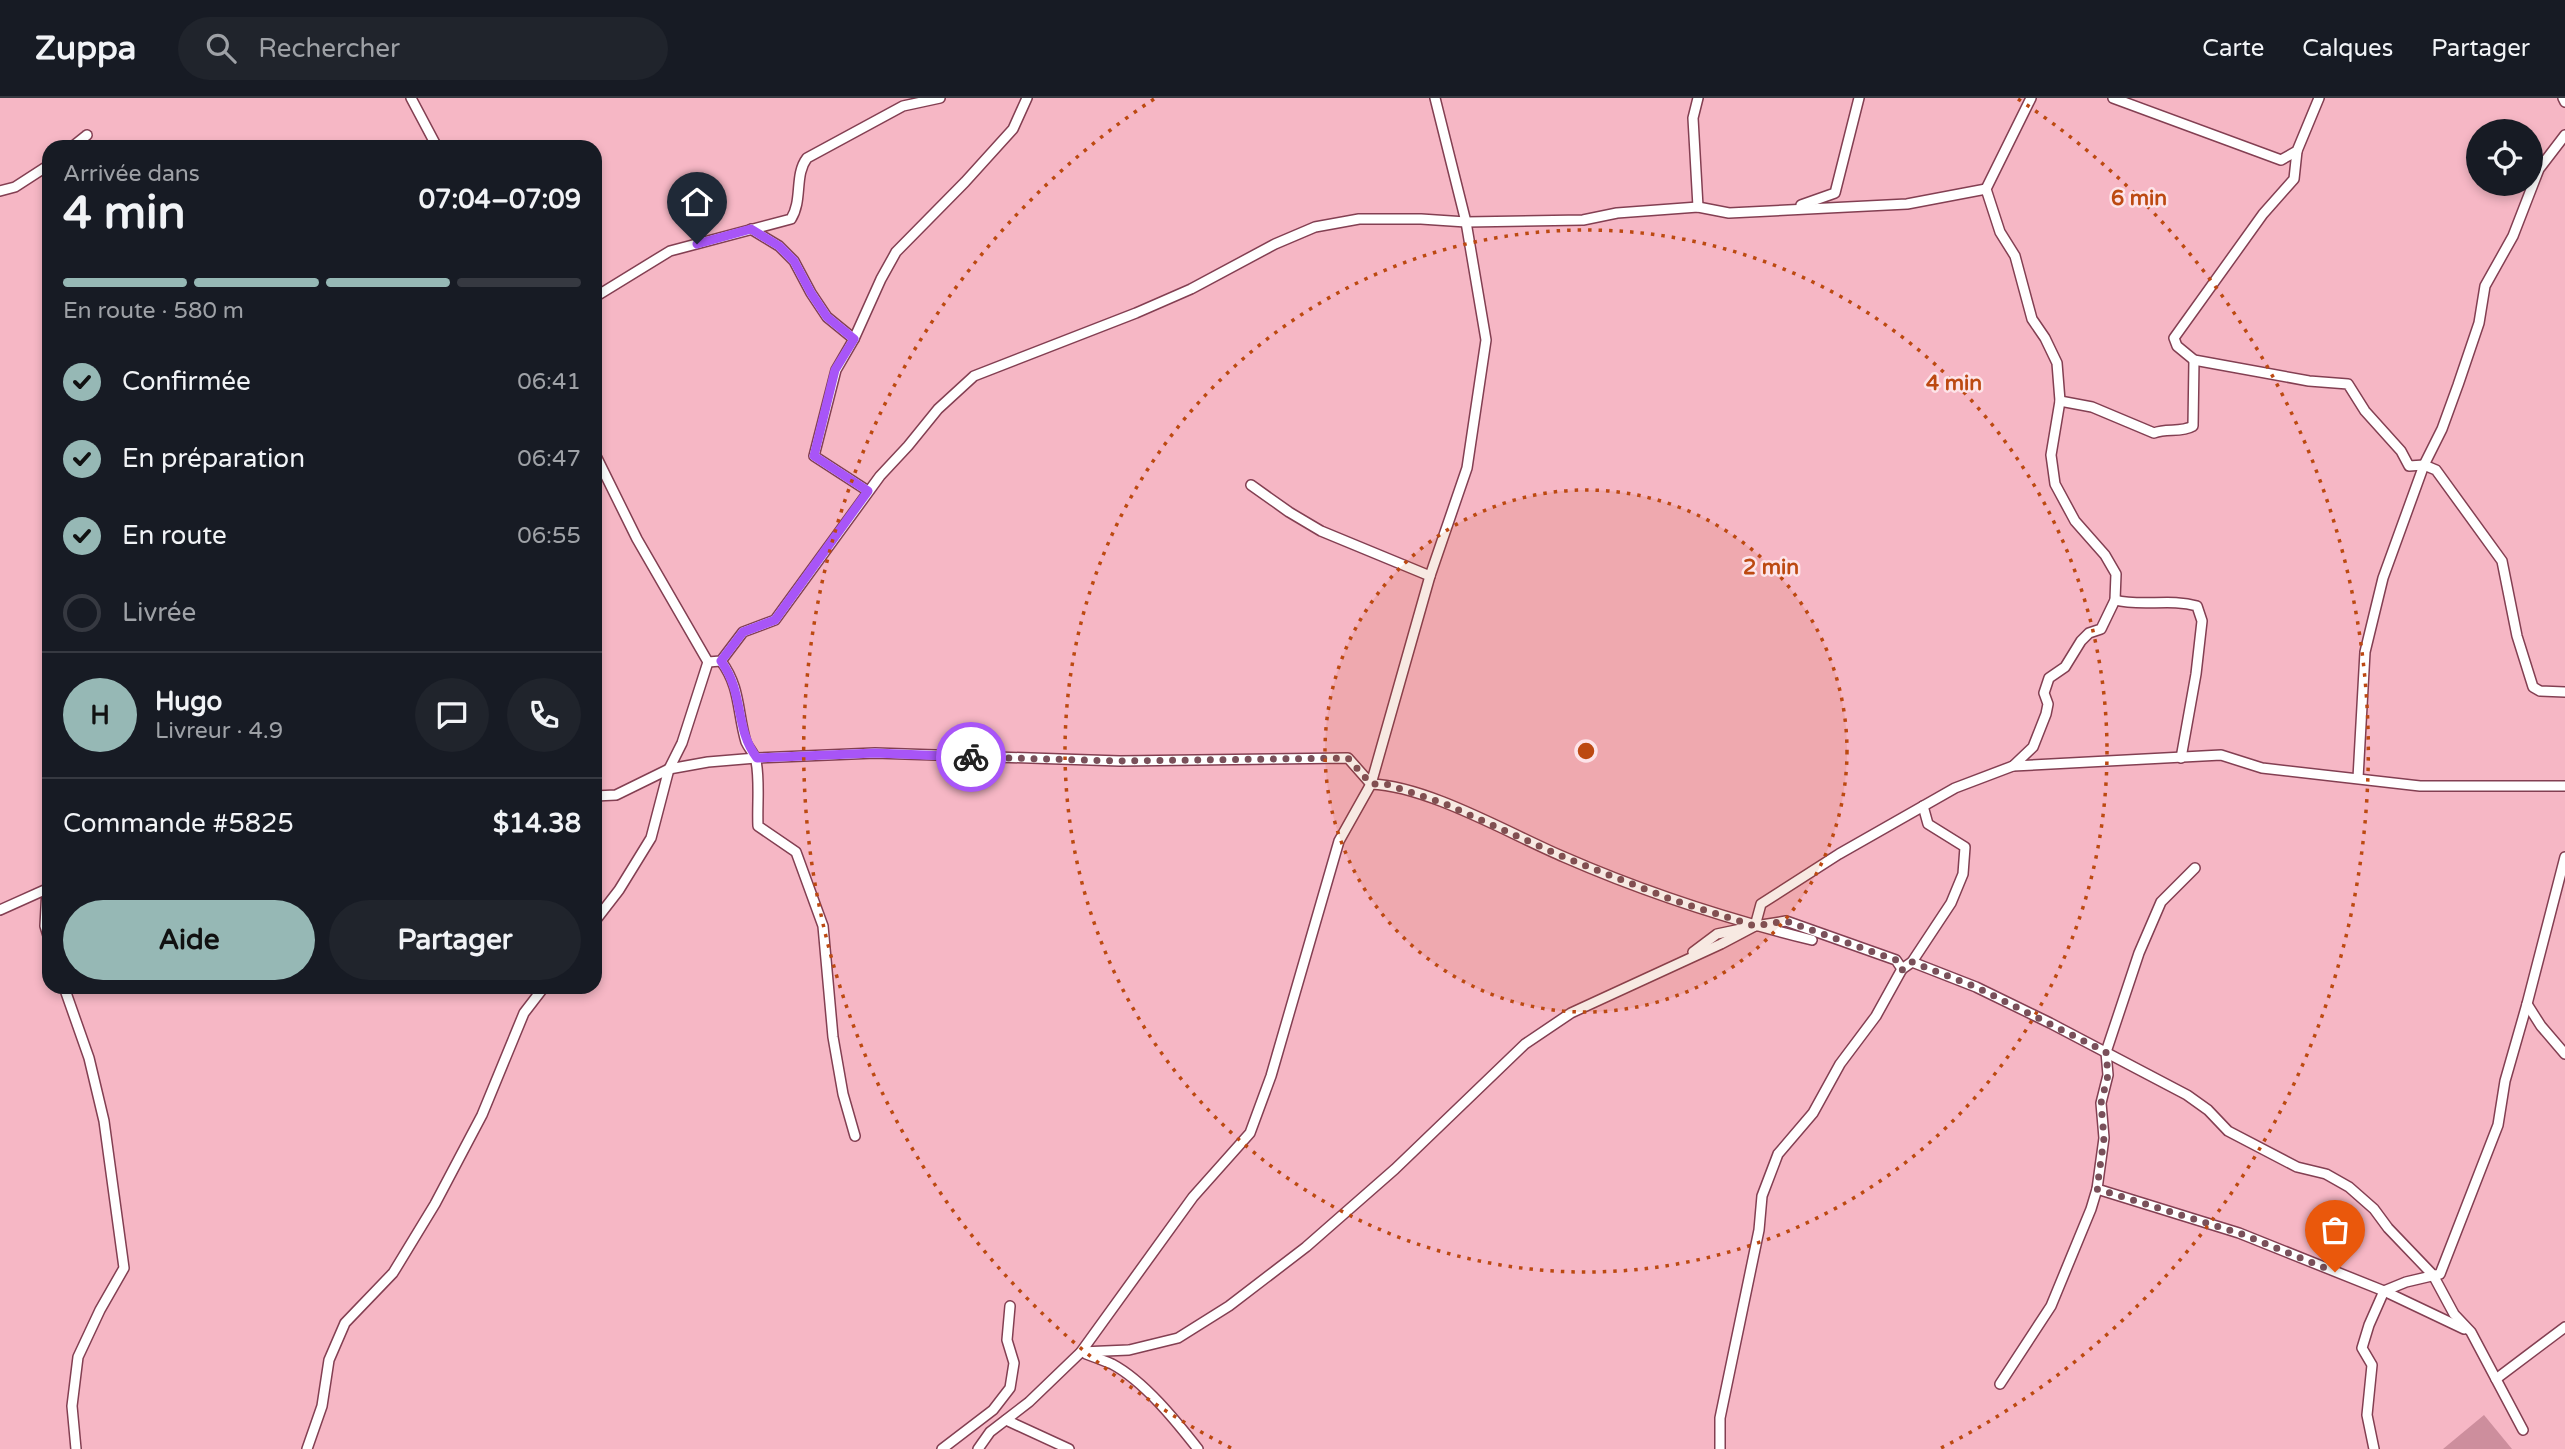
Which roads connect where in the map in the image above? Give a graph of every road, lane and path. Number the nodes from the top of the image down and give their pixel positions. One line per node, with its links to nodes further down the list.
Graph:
1 (411, 98): 13 (street)
2 (940, 98): 21 (street)
3 (1027, 98): 23 (street)
4 (1435, 98): 20 (street)
5 (1698, 98): 18 (street)
6 (1859, 98): 19 (street)
7 (2031, 98): 16 (street)
8 (2113, 98): 14 (street)
9 (2319, 98): 14 (street)
10 (87, 135): 12 (street)
11 (2565, 135): 26 (street)
12 (81, 140)
13 (433, 140)
14 (2297, 152): 24 (street)
15 (42, 170): 17 (street)
16 (1986, 189): 19 (street); 25 (street)
17 (0, 191)
18 (1698, 207): 19 (street); 20 (street)
19 (1789, 209)
20 (1466, 222): 29 (street); 30 (street)
21 (751, 229): 22 (street); 23 (street)
22 (602, 292)
23 (854, 339): 29 (street)
24 (2193, 360): 25 (street); 26 (street)
25 (2060, 401): 31 (street)
26 (2424, 465): 34 (street); 39 (street)
27 (602, 468): 33 (street)
28 (1251, 485): 30 (street)
29 (868, 491): 32 (street)
30 (1430, 576): 40 (street)
31 (2115, 600): 36 (street); 37 (street)
32 (721, 661): 33 (street); 35 (street)
33 (708, 662): 38 (street)
34 (2565, 692)
35 (757, 758): 38 (street); 40 (street); 58 (street)
36 (2181, 758): 37 (street); 39 (street)
37 (2013, 766): 43 (street)
38 (669, 769): 42 (street); 48 (street)
39 (2358, 778): 41 (street)
40 (1371, 784): 49 (street); 65 (street)
41 (2565, 786)
42 (602, 796)
43 (1923, 806): 49 (street); 51 (street)
44 (2565, 857): 55 (street)
45 (2194, 868): 56 (street)
46 (42, 892): 47 (street)
47 (0, 910)
48 (602, 912)
49 (1755, 926): 50 (street); 52 (street); 65 (street)
50 (1812, 940)
51 (1912, 962): 52 (street); 56 (street)
52 (1902, 970): 76 (street)
53 (66, 994): 70 (street)
54 (539, 994): 71 (street)
55 (2528, 1004): 57 (street); 60 (street)
56 (2106, 1052): 59 (street); 60 (street)
57 (2565, 1054)
58 (855, 1136)
59 (2097, 1189): 61 (street); 67 (street)
60 (2433, 1275): 61 (street); 64 (street)
61 (2384, 1291): 64 (street); 77 (street)
62 (1010, 1306): 72 (street)
63 (2565, 1327): 66 (street)
64 (2470, 1332): 66 (street)
65 (1081, 1352): 68 (street); 75 (street)
66 (2496, 1379): 69 (street)
67 (2000, 1384)
68 (1006, 1420): 73 (street); 74 (street)
69 (2524, 1430)
70 (76, 1449)
71 (307, 1449)
72 (942, 1449)
73 (978, 1449)
74 (1069, 1449)
75 (1198, 1449)
76 (1720, 1449)
77 (2374, 1449)

